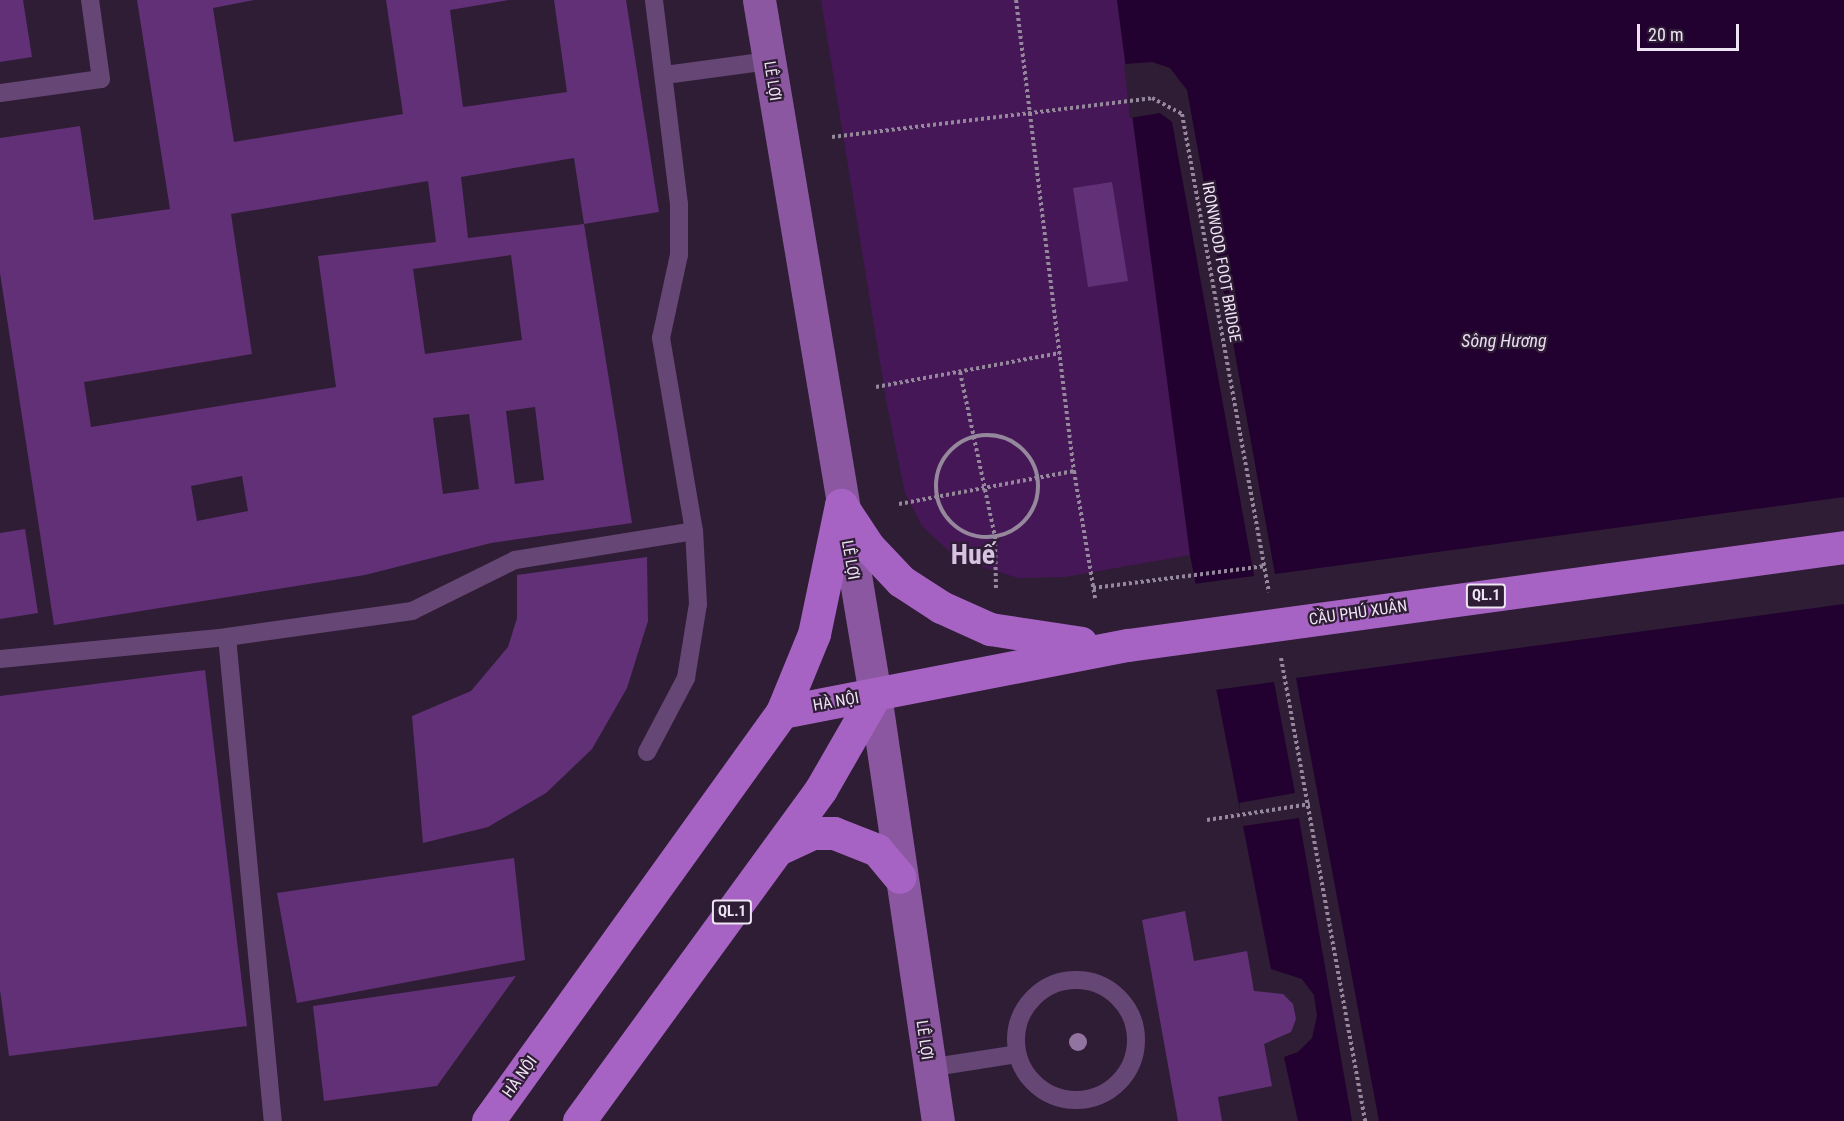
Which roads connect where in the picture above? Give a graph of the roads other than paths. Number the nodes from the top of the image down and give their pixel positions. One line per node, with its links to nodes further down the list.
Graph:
1 (90, 0): 6 (lane)
2 (654, 0): 5 (lane)
3 (759, 0): 4 (main road, LÊ LỢI)
4 (769, 61): 5 (lane); 7 (main road, LÊ LỢI)
5 (665, 75): 8 (lane)
6 (0, 93)
7 (841, 505): 11 (main road); 13 (main road, LÊ LỢI); 14 (main road)
8 (694, 531): 10 (lane); 15 (lane)
9 (1844, 547): 11 (main road, CẦU PHÚ XUÂN / QL.1)
10 (227, 637): 12 (lane); 20 (lane)
11 (1128, 645): 13 (main road, CẦU PHÚ XUÂN / QL.1)
12 (0, 659)
13 (875, 695): 14 (main road, HÀ NỘI / QL.1); 16 (main road, HÀ NỘI / QL.1); 17 (main road, LÊ LỢI)
14 (782, 712): 21 (main road, HÀ NỘI)
15 (647, 752)
16 (778, 849): 17 (main road); 22 (main road, HÀ NỘI / QL.1)
17 (900, 877): 19 (main road, LÊ LỢI)
18 (1017, 1054): 18 (lane); 19 (lane)
19 (928, 1068): 23 (main road, LÊ LỢI)
20 (273, 1121)
21 (488, 1121)
22 (579, 1121)
23 (938, 1121)

